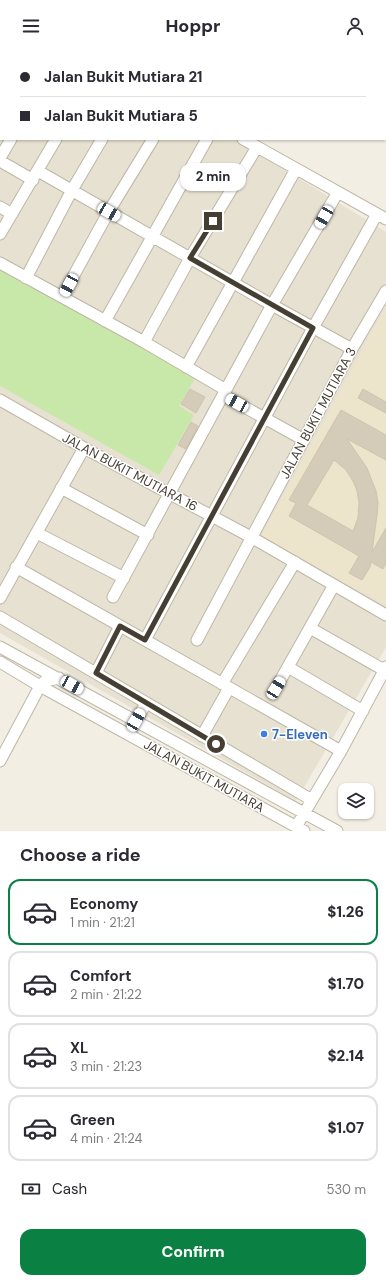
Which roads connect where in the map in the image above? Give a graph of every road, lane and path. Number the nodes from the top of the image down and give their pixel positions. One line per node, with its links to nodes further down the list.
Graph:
1 (10, 140): 8 (street)
2 (55, 140): 10 (street)
3 (101, 140): 11 (street)
4 (151, 140): 14 (street)
5 (206, 140): 18 (street)
6 (245, 140): 7 (street)
7 (257, 147): 9 (street); 19 (street)
8 (0, 160): 10 (street)
9 (296, 169): 12 (street); 22 (street)
10 (35, 175): 11 (street); 15 (street)
11 (72, 190): 14 (street); 21 (street)
12 (338, 192): 16 (street); 25 (street)
13 (0, 207): 15 (street)
14 (109, 212): 18 (street); 24 (street)
15 (12, 214): 17 (street)
16 (382, 217): 27 (street)
17 (0, 234)
18 (152, 236): 19 (street); 26 (street)
19 (190, 258): 22 (street); 28 (street)
20 (0, 263): 21 (street)
21 (26, 278): 24 (street)
22 (232, 282): 25 (street); 30 (street)
23 (386, 291): 29 (street, JALAN BUKIT MUTIARA 3)
24 (62, 297): 26 (street)
25 (272, 306): 27 (street); 31 (street)
26 (105, 321): 28 (street)
27 (313, 328): 29 (street); 33 (street)
28 (144, 342): 30 (street)
29 (352, 349): 34 (street, JALAN BUKIT MUTIARA 3)
30 (186, 367): 31 (street)
31 (224, 393): 33 (street); 37 (street)
32 (0, 400): 35 (street, JALAN BUKIT MUTIARA 16)
33 (265, 418): 34 (street); 38 (street)
34 (304, 440): 41 (street, JALAN BUKIT MUTIARA 3)
35 (84, 448): 36 (street); 37 (street, JALAN BUKIT MUTIARA 16)
36 (61, 488): 39 (street); 40 (street)
37 (169, 493): 38 (street, JALAN BUKIT MUTIARA 16); 40 (street)
38 (211, 516): 41 (street, JALAN BUKIT MUTIARA 16); 52 (street)
39 (37, 533): 43 (street); 44 (street)
40 (148, 535): 44 (street)
41 (251, 537): 42 (street, JALAN BUKIT MUTIARA 16); 53 (street, JALAN BUKIT MUTIARA 3)
42 (295, 562): 45 (street, JALAN BUKIT MUTIARA 16); 62 (street)
43 (16, 567): 46 (street); 50 (street)
44 (124, 578): 47 (street)
45 (334, 585): 48 (street, JALAN BUKIT MUTIARA 16); 51 (street)
46 (1, 595)
47 (113, 597)
48 (386, 615)
49 (0, 617): 59 (street)
50 (120, 626): 52 (street); 59 (street)
51 (310, 628): 57 (street); 58 (street)
52 (145, 640): 62 (street)
53 (197, 640)
54 (0, 646): 56 (street, JALAN BUKIT MUTIARA)
55 (0, 662): 61 (street, JALAN BUKIT MUTIARA)
56 (31, 663): 60 (street, JALAN BUKIT MUTIARA); 61 (street)
57 (288, 667): 63 (street); 65 (street)
58 (385, 668): 65 (street)
59 (96, 673): 64 (street)
60 (59, 678): 61 (street); 66 (street, JALAN BUKIT MUTIARA)
61 (40, 686): 67 (street, JALAN BUKIT MUTIARA); 70 (street)
62 (225, 686): 68 (street); 69 (street)
63 (276, 688)
64 (146, 703): 66 (street); 68 (street)
65 (363, 711): 69 (street)
66 (136, 720): 67 (street); 72 (street, JALAN BUKIT MUTIARA)
67 (129, 735): 73 (street, JALAN BUKIT MUTIARA)
68 (202, 736): 71 (street)
69 (341, 751): 71 (street)
70 (0, 761)
71 (312, 800): 72 (street)
72 (304, 813): 73 (street); 74 (street, JALAN BUKIT MUTIARA)
73 (300, 829)
74 (337, 831)

